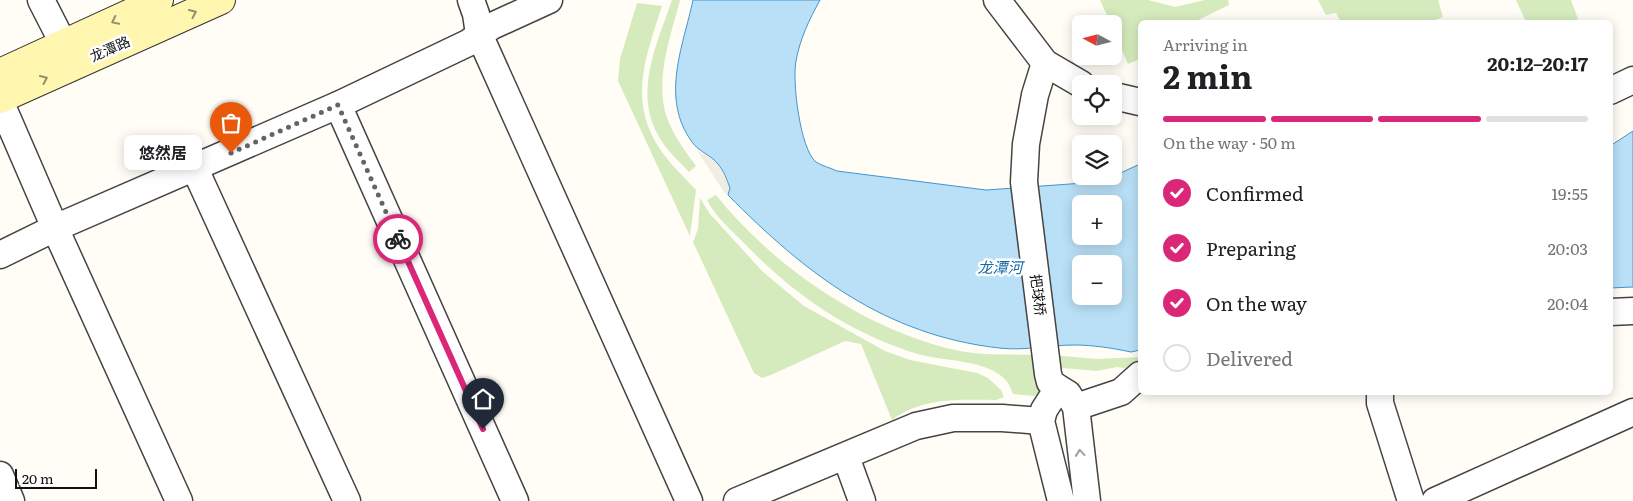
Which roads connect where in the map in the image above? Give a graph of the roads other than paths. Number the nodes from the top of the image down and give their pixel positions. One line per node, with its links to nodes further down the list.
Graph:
1 (41, 0): 8 (street)
2 (159, 0): 8 (main road, 龙潭路, one-way to 8)
3 (221, 0): 15 (main road, 龙潭路, one-way to 3)
4 (470, 0): 7 (street)
5 (549, 0): 7 (street)
6 (997, 0): 9 (street)
7 (479, 34): 17 (street); 37 (street)
8 (64, 45): 10 (main road, 龙潭路)
9 (1045, 63): 11 (street); 25 (street, 把球桥)
10 (0, 72)
11 (1072, 79)
12 (1633, 80): 13 (street)
13 (1613, 90)
14 (1122, 98): 16 (street)
15 (0, 100): 20 (street)
16 (1138, 102)
17 (338, 105): 19 (street); 36 (street)
18 (0, 139): 20 (street)
19 (195, 169): 20 (street); 35 (street)
20 (49, 232): 21 (street); 33 (street); 34 (street)
21 (0, 255)
22 (1633, 311): 23 (street)
23 (1613, 312)
24 (1138, 377): 27 (street)
25 (1058, 388): 27 (street, 把球桥); 29 (street)
26 (1380, 395): 42 (street)
27 (1076, 407): 41 (street, one-way to 27)
28 (1633, 412): 43 (street)
29 (1041, 421): 30 (street); 40 (street)
30 (846, 457): 38 (street); 39 (street)
31 (0, 476): 32 (street)
32 (11, 501)
33 (164, 501)
34 (179, 501)
35 (347, 501)
36 (515, 501)
37 (689, 501)
38 (737, 501)
39 (862, 501)
40 (1061, 501)
41 (1087, 501)
42 (1411, 501)
43 (1435, 501)

